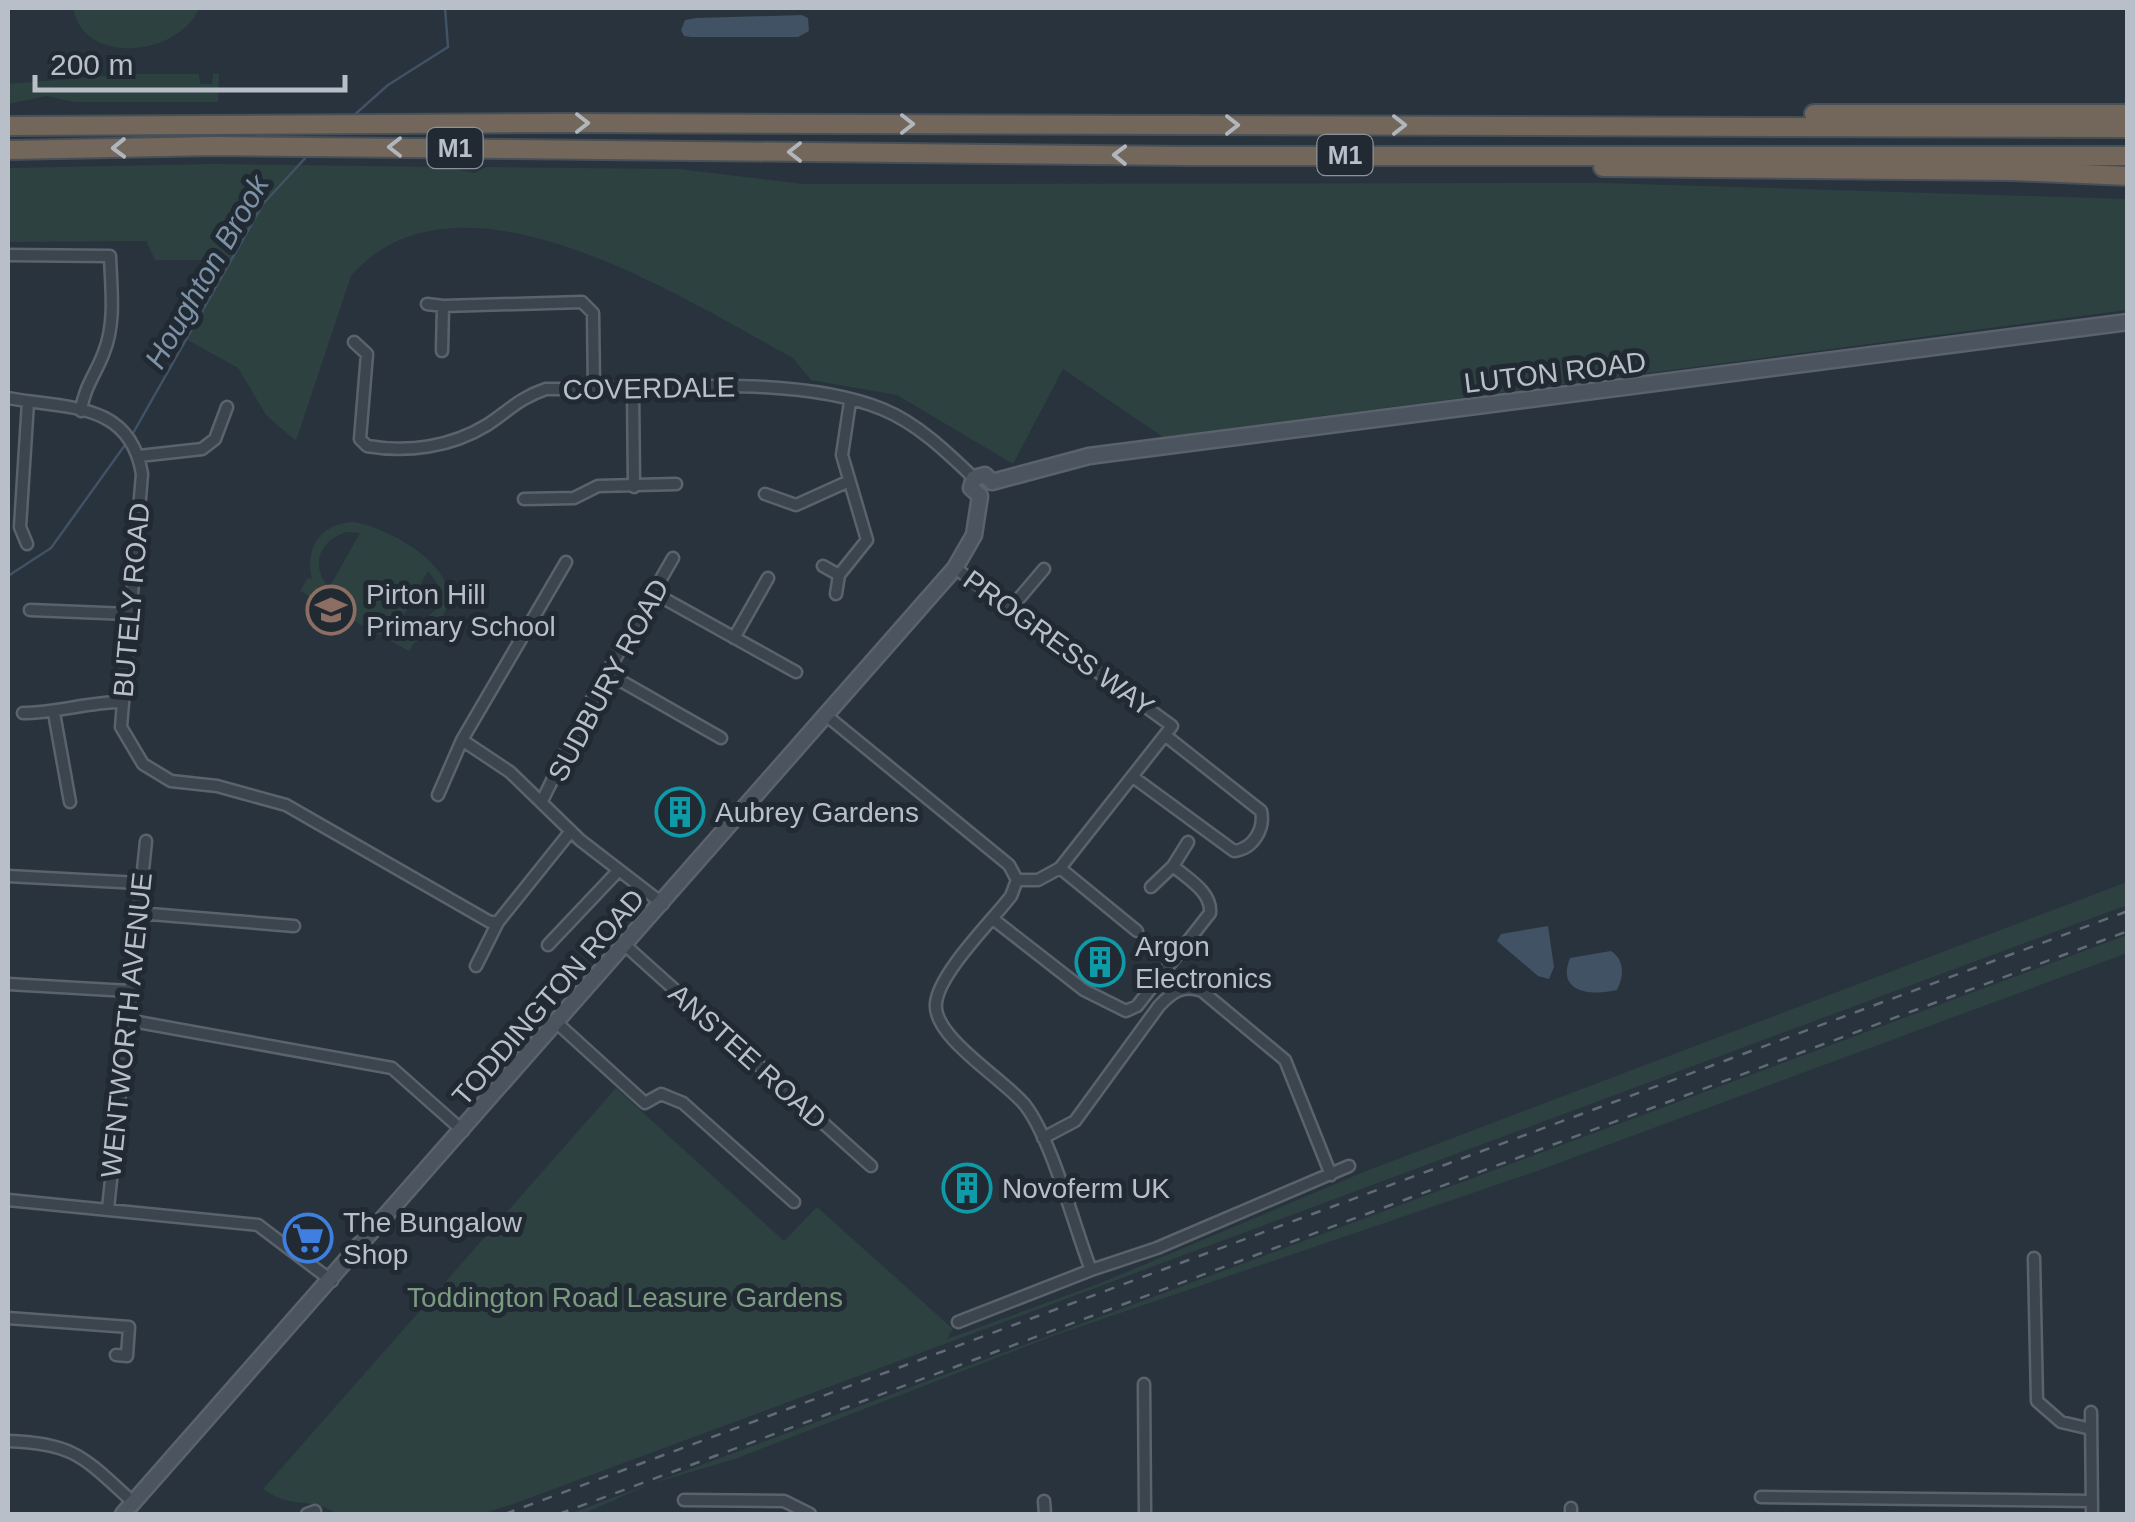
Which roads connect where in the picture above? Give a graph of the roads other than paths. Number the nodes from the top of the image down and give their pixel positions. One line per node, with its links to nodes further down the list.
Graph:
1 (2128, 114): 3 (highway)
2 (8, 126): 3 (highway, M1, one-way to 3)
3 (1619, 126): 4 (highway, M1)
4 (2128, 128)
5 (8, 150): 6 (highway, M1, one-way to 5)
6 (1187, 156): 7 (highway, M1); 8 (highway)
7 (2128, 156)
8 (2128, 176)
9 (8, 255): 21 (street)
10 (427, 304): 11 (street)
11 (444, 306): 14 (street); 16 (street)
12 (2128, 322): 25 (main road, LUTON ROAD)
13 (354, 342): 16 (street, COVERDALE)
14 (442, 351)
15 (633, 388): 16 (street, COVERDALE); 19 (street, COVERDALE); 27 (street)
16 (594, 390)
17 (8, 398): 18 (street, BUTELY ROAD)
18 (28, 402): 21 (street, BUTELY ROAD); 31 (street)
19 (850, 402): 23 (street, COVERDALE); 24 (street)
20 (226, 407): 22 (street)
21 (81, 411): 22 (street, BUTELY ROAD)
22 (139, 456): 43 (street, BUTELY ROAD)
23 (974, 478): 25 (main road); 29 (main road)
24 (848, 482): 28 (street); 37 (street)
25 (992, 482): 29 (main road)
26 (676, 484): 27 (street)
27 (634, 488): 30 (street)
28 (765, 494)
29 (980, 496): 35 (main road, TODDINGTON ROAD)
30 (524, 498)
31 (27, 544)
32 (673, 558): 39 (street, SUDBURY ROAD)
33 (566, 562): 53 (street)
34 (823, 566): 37 (street)
35 (955, 568): 41 (street, PROGRESS WAY); 50 (main road, TODDINGTON ROAD)
36 (1044, 570): 41 (street)
37 (839, 575): 40 (street)
38 (768, 578): 44 (street)
39 (654, 593): 44 (street); 45 (street, SUDBURY ROAD)
40 (836, 594)
41 (1011, 608): 51 (street, PROGRESS WAY)
42 (30, 610): 43 (street)
43 (130, 614): 47 (street, BUTELY ROAD)
44 (734, 638): 46 (street)
45 (607, 672): 52 (street); 56 (street, SUDBURY ROAD)
46 (796, 672)
47 (122, 702): 49 (street); 71 (street, BUTELY ROAD)
48 (22, 713): 49 (street)
49 (54, 713): 57 (street)
50 (826, 716): 65 (street); 68 (main road, TODDINGTON ROAD)
51 (1166, 736): 54 (street, PROGRESS WAY); 54 (street)
52 (721, 738)
53 (462, 740): 55 (street); 56 (street)
54 (1132, 777): 62 (street, PROGRESS WAY)
55 (438, 795)
56 (542, 801): 58 (street)
57 (70, 802)
58 (571, 831): 63 (street); 71 (street)
59 (146, 841): 66 (street, WENTWORTH AVENUE)
60 (1188, 842): 61 (street)
61 (1173, 866): 67 (street); 70 (street)
62 (1060, 868): 65 (street); 73 (street)
63 (619, 870): 68 (street); 74 (street)
64 (8, 876): 66 (street)
65 (1017, 880): 70 (street)
66 (140, 883): 69 (street, WENTWORTH AVENUE)
67 (1151, 887)
68 (663, 904): 75 (main road, TODDINGTON ROAD)
69 (138, 913): 72 (street); 78 (street, WENTWORTH AVENUE)
70 (993, 919): 82 (street)
71 (498, 922): 76 (street)
72 (294, 926)
73 (1137, 931)
74 (548, 945)
75 (626, 946): 80 (main road, TODDINGTON ROAD); 83 (street, ANSTEE ROAD)
76 (476, 966)
77 (8, 984): 78 (street)
78 (130, 992): 79 (street, WENTWORTH AVENUE)
79 (127, 1020): 81 (street); 88 (street, WENTWORTH AVENUE)
80 (558, 1023): 81 (main road, TODDINGTON ROAD); 87 (street)
81 (462, 1131): 91 (main road, TODDINGTON ROAD)
82 (1043, 1138): 85 (street); 90 (street)
83 (871, 1166)
84 (1349, 1166): 85 (street)
85 (1331, 1175): 90 (street)
86 (8, 1200): 88 (street)
87 (794, 1202)
88 (108, 1209): 91 (street)
89 (2034, 1258): 97 (street)
90 (1091, 1270): 93 (street)
91 (332, 1281): 103 (main road, TODDINGTON ROAD)
92 (8, 1318): 94 (street)
93 (958, 1322)
94 (116, 1356)
95 (1144, 1384): 106 (street)
96 (2091, 1412): 97 (street)
97 (2091, 1429): 102 (street)
98 (8, 1441): 103 (street)
99 (1762, 1497): 102 (street)
100 (684, 1500): 104 (street)
101 (1044, 1501): 105 (street)
102 (2092, 1501): 107 (street)
103 (128, 1509)
104 (810, 1514)
105 (1044, 1514)
106 (1145, 1514)
107 (2092, 1514)

